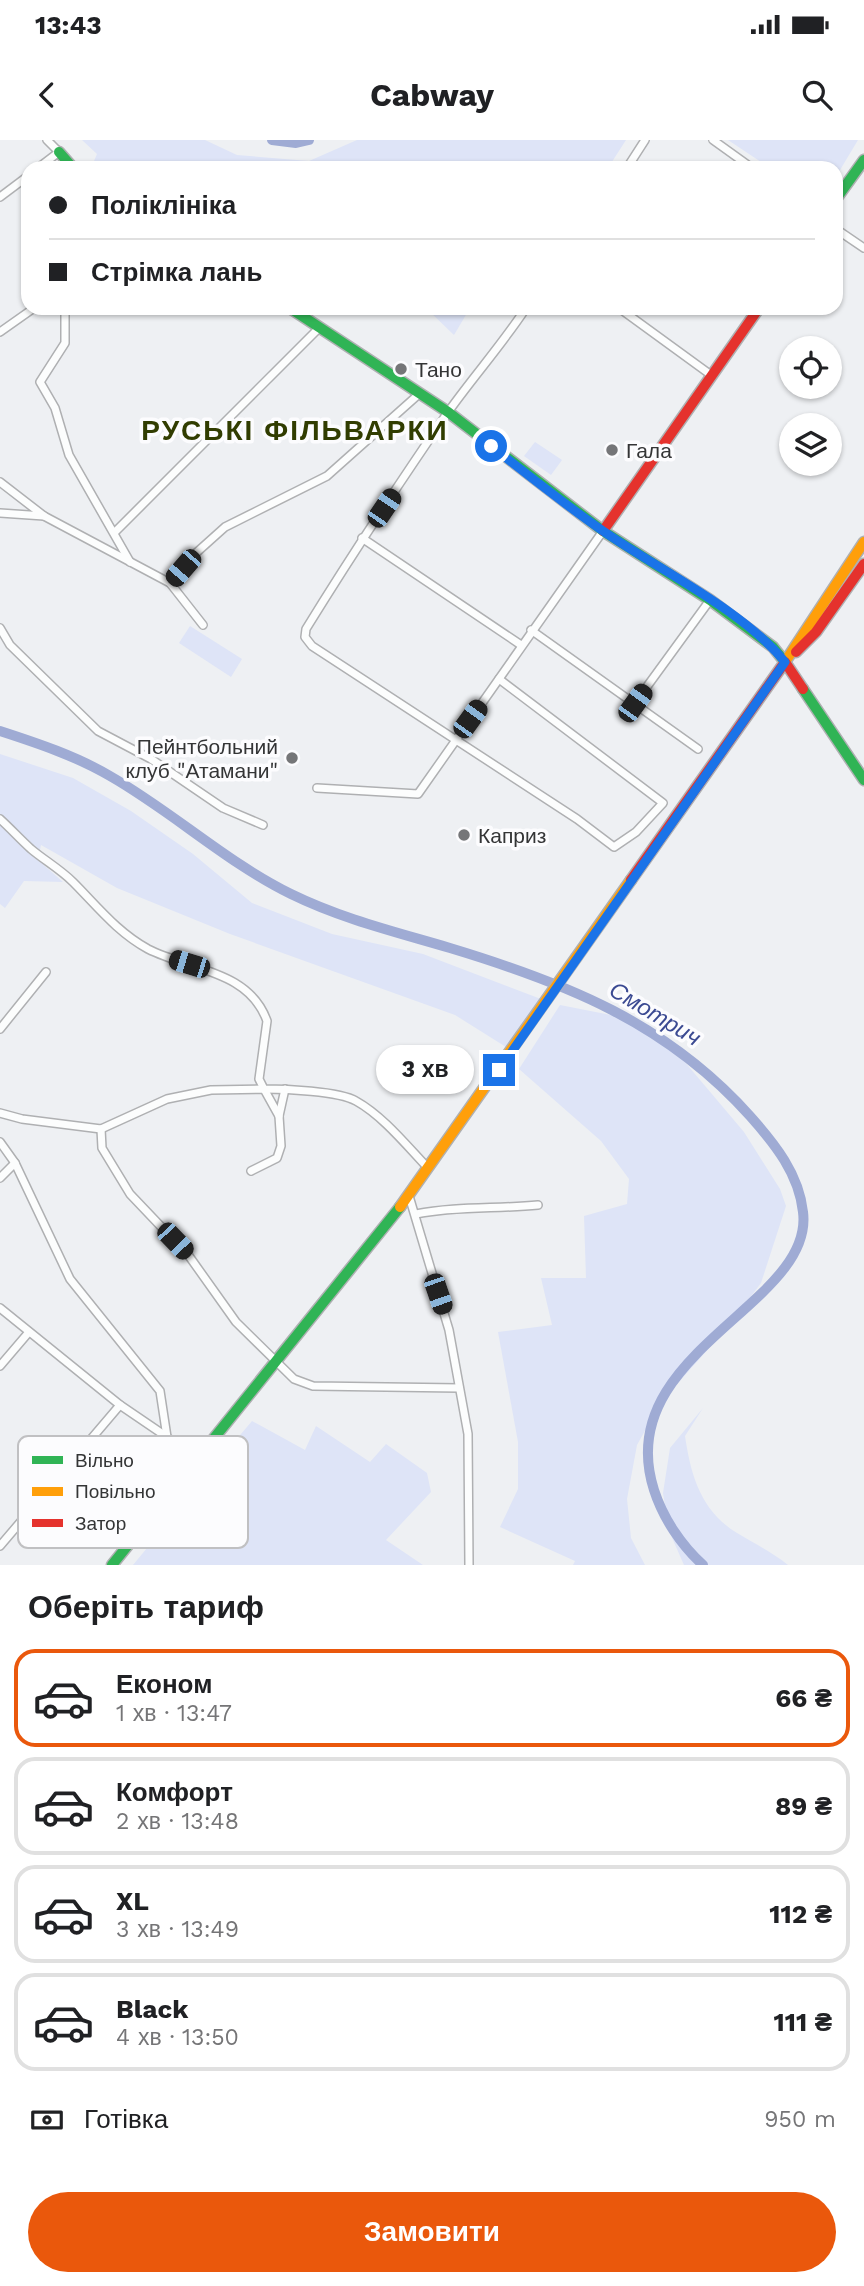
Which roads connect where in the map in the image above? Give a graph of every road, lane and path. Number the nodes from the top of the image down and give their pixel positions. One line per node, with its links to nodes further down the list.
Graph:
1 (47, 140): 4 (street)
2 (645, 140): 8 (street)
3 (713, 140): 9 (street)
4 (60, 152): 6 (street); 7 (main road)
5 (864, 160): 11 (main road)
6 (48, 161)
7 (67, 161)
8 (631, 161)
9 (742, 161)
10 (21, 182): 12 (street)
11 (843, 189)
12 (0, 198)
13 (843, 234): 14 (street)
14 (864, 248)
15 (24, 315): 22 (street)
16 (65, 315): 30 (street)
17 (301, 315): 21 (main road)
18 (521, 315): 25 (street)
19 (630, 315): 23 (street)
20 (754, 315): 23 (main road)
21 (320, 327): 24 (main road); 30 (street)
22 (0, 332)
23 (711, 375): 29 (main road)
24 (419, 394): 25 (main road); 35 (street)
25 (448, 412): 29 (main road); 31 (street)
26 (0, 482): 28 (street)
27 (0, 513): 28 (street)
28 (44, 516): 33 (street)
29 (603, 531): 36 (main road); 39 (street)
30 (115, 532): 33 (street)
31 (362, 538): 40 (street); 44 (street)
32 (864, 542): 41 (main road)
33 (130, 562): 35 (street)
34 (864, 564): 41 (main road)
35 (170, 583): 37 (street)
36 (710, 600): 41 (main road); 43 (street)
37 (203, 625)
38 (0, 628): 49 (street)
39 (531, 630): 40 (street); 43 (street)
40 (521, 645): 42 (street)
41 (785, 662): 46 (main road); 59 (main road)
42 (499, 680): 44 (street); 44 (street)
43 (635, 703): 45 (street)
44 (456, 740): 47 (street)
45 (698, 749)
46 (864, 780)
47 (317, 788)
48 (0, 820): 52 (street)
49 (263, 825)
50 (46, 972): 51 (street)
51 (0, 1029)
52 (264, 1089): 53 (street); 55 (street); 56 (street)
53 (285, 1089): 55 (street); 59 (street)
54 (0, 1113): 56 (street)
55 (279, 1116): 60 (street)
56 (101, 1129): 67 (street)
57 (0, 1142): 58 (street)
58 (15, 1163): 61 (street); 73 (street)
59 (428, 1168): 62 (main road)
60 (251, 1171)
61 (0, 1178)
62 (409, 1196): 64 (street); 67 (main road)
63 (538, 1205): 64 (street)
64 (416, 1214): 69 (street)
65 (0, 1308): 66 (street)
66 (29, 1332): 68 (street); 70 (street)
67 (278, 1361): 69 (street); 74 (main road)
68 (0, 1366)
69 (459, 1388): 79 (street)
70 (120, 1405): 71 (street); 72 (street)
71 (91, 1436)
72 (166, 1436)
73 (167, 1436)
74 (217, 1436)
75 (18, 1524): 76 (street)
76 (0, 1546)
77 (126, 1548): 78 (main road)
78 (112, 1565)
79 (468, 1565)

